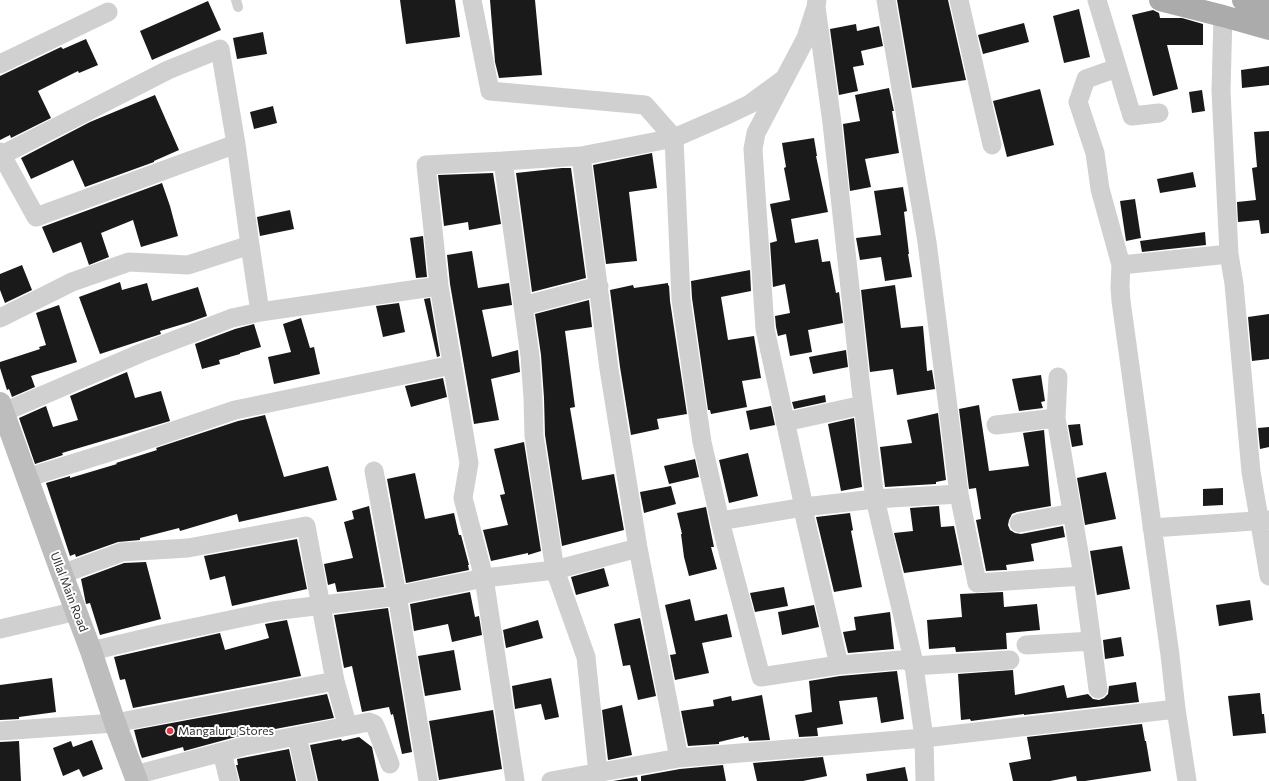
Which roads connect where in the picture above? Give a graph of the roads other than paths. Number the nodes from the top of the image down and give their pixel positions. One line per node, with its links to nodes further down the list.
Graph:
1 (472, 0): 16 (street)
2 (886, 0): 39 (street)
3 (959, 0): 18 (street)
4 (1097, 0): 13 (street)
5 (1160, 0): 10 (main road)
6 (1243, 0): 8 (main road)
7 (817, 3): 14 (street); 32 (street)
8 (1269, 8)
9 (108, 12): 12 (street)
10 (1223, 16): 11 (main road); 23 (street)
11 (1269, 29)
12 (0, 64)
13 (1118, 68): 15 (street); 24 (street)
14 (784, 79): 16 (street); 35 (street)
15 (1159, 113)
16 (674, 138): 20 (street); 44 (street)
17 (236, 144): 19 (street); 19 (street); 22 (street)
18 (992, 145)
19 (1, 153)
20 (582, 156): 21 (street); 26 (street)
21 (503, 161): 25 (street); 27 (street)
22 (250, 244): 28 (street); 29 (street)
23 (1229, 254): 24 (street); 43 (street)
24 (1121, 265): 46 (street)
25 (439, 286): 28 (street); 30 (street)
26 (598, 286): 27 (street); 47 (street)
27 (523, 306): 48 (street)
28 (260, 312): 33 (street)
29 (0, 318)
30 (452, 364): 38 (street); 52 (street)
31 (1058, 377): 34 (street)
32 (863, 405): 35 (street); 40 (street)
33 (2, 407): 38 (main road, Ullal Main Road)
34 (1056, 418): 36 (street); 42 (street)
35 (785, 422): 41 (street)
36 (996, 425)
37 (374, 471): 53 (street)
38 (26, 478): 49 (main road, Ullal Main Road)
39 (958, 494): 40 (street); 50 (street)
40 (875, 499): 41 (street); 61 (street)
41 (804, 506): 44 (street); 62 (street)
42 (1072, 513): 45 (street); 50 (street)
43 (1264, 520): 46 (street); 51 (street)
44 (720, 521): 62 (street)
45 (1019, 523)
46 (1152, 528): 65 (street)
47 (638, 548): 48 (street); 72 (street)
48 (555, 570): 52 (street); 74 (street)
49 (62, 574): 54 (street); 55 (main road, Ullal Main Road)
50 (1083, 576): 57 (street)
51 (1269, 576)
52 (484, 578): 53 (street); 79 (street)
53 (397, 595): 54 (street); 78 (street)
54 (321, 606): 59 (street); 63 (street)
55 (77, 611): 56 (street); 59 (main road, Ullal Main Road)
56 (0, 629)
57 (1092, 641): 58 (street); 64 (street)
58 (1026, 645)
59 (92, 651): 67 (main road, Ullal Main Road)
60 (1010, 660): 61 (street)
61 (913, 663): 62 (street); 70 (street)
62 (839, 665)
63 (335, 681): 66 (street); 67 (street)
64 (1098, 689)
65 (1176, 709): 70 (street); 82 (street)
66 (345, 716)
67 (115, 723): 68 (street); 75 (main road, Ullal Main Road)
68 (0, 731)
69 (297, 736): 71 (street); 73 (street); 77 (street)
70 (924, 738): 72 (street); 81 (street)
71 (222, 752): 75 (street); 76 (street)
72 (679, 758): 74 (street)
73 (390, 764)
74 (598, 773): 80 (street)
75 (136, 778)
76 (229, 781)
77 (308, 781)
78 (428, 781)
79 (515, 781)
80 (551, 781)
81 (925, 781)
82 (1187, 781)

